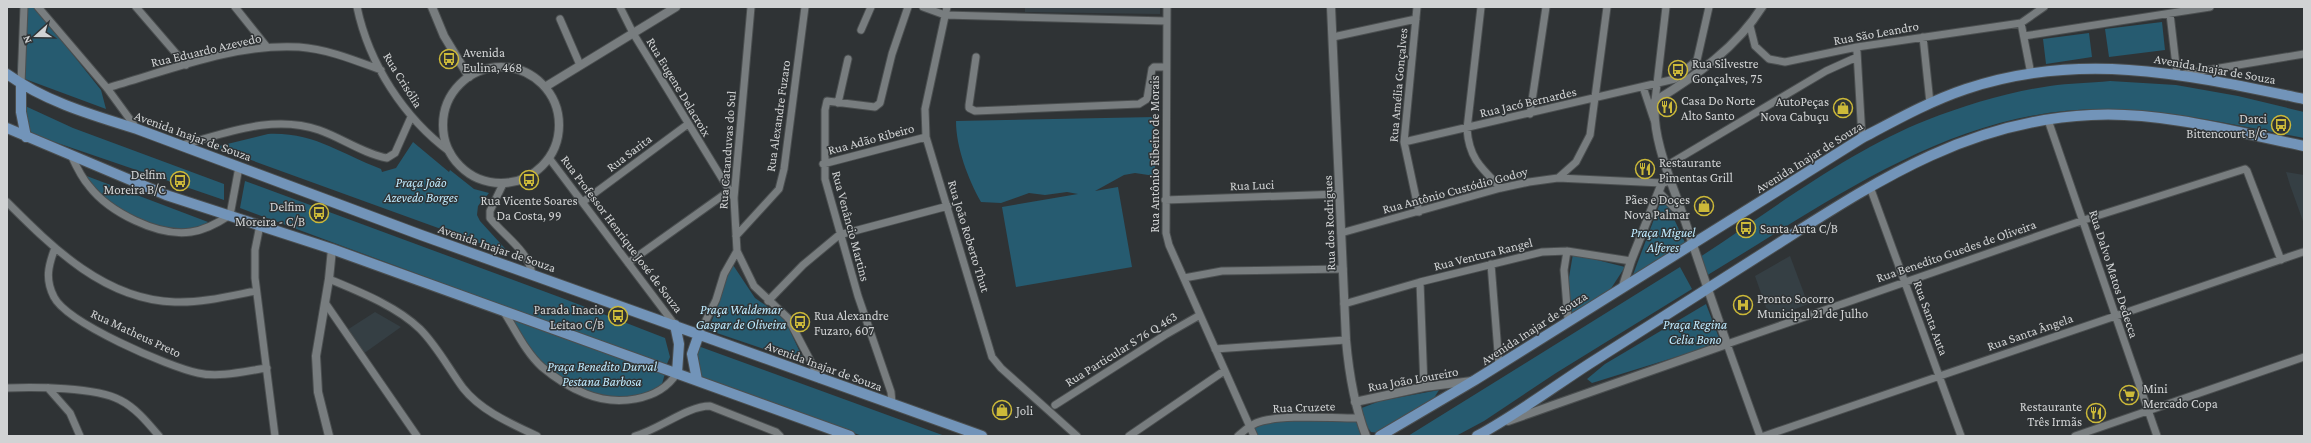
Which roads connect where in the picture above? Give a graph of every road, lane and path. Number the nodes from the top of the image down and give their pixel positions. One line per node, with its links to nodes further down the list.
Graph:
1 (24, 7): 52 (street)
2 (38, 7): 56 (street)
3 (136, 7): 44 (street)
4 (235, 7): 38 (street)
5 (357, 7): 47 (street, Rua Crisólia)
6 (432, 7): 51 (street)
7 (620, 7): 34 (street, Rua Eugene Delacroix)
8 (676, 7): 34 (street)
9 (751, 7): 91 (street, Rua Catanduvas do Sul)
10 (805, 7): 103 (street, Rua Alexandre Fuzaro)
11 (871, 7): 33 (street)
12 (908, 7): 60 (street, Rua Venâncio Martins)
13 (923, 7): 27 (street)
14 (947, 7): 27 (street, Rua João Roberto Thut)
15 (1166, 7): 30 (street, Rua Antônio Ribeiro de Morais)
16 (1331, 7): 36 (street, Rua dos Rodrigues)
17 (1417, 7): 29 (street, Rua Amélia Gonçalves)
18 (1481, 7): 69 (street)
19 (1546, 7): 62 (street)
20 (1607, 7): 57 (street)
21 (1666, 7): 53 (street)
22 (1709, 7): 53 (street, Rua Jacó Bernardes)
23 (1762, 7): 32 (street)
24 (2044, 7): 31 (street, Rua São Leandro)
25 (2210, 7): 26 (street)
26 (2170, 14): 35 (street); 50 (street)
27 (944, 15): 30 (street); 71 (street, Rua João Roberto Thut)
28 (560, 19): 45 (street)
29 (1416, 19): 36 (street); 73 (street, Rua Amélia Gonçalves)
30 (1166, 21): 46 (street, Rua Antônio Ribeiro de Morais)
31 (2022, 23): 35 (street); 37 (street, Rua São Leandro)
32 (1750, 26): 39 (street, Rua São Leandro); 59 (street)
33 (861, 30)
34 (633, 33): 45 (street); 65 (street, Rua Eugene Delacroix)
35 (2024, 36): 49 (street)
36 (1333, 37): 90 (street, Rua dos Rodrigues)
37 (1923, 37): 39 (street, Rua São Leandro); 61 (street)
38 (267, 47): 44 (street, Rua Eduardo Azevedo); 47 (street, Rua Eduardo Azevedo)
39 (1857, 47): 41 (street)
40 (2304, 54): 50 (street)
41 (1857, 56): 72 (street); 80 (street)
42 (976, 57): 46 (street)
43 (848, 59): 60 (street)
44 (186, 65): 56 (street, Rua Eduardo Azevedo)
45 (580, 65): 54 (street)
46 (1166, 67): 92 (street, Rua Antônio Ribeiro de Morais)
47 (381, 70): 63 (street, Rua Crisólia)
48 (7, 74): 52 (main road, Avenida Inajar de Souza)
49 (2031, 74): 50 (main road, Avenida Inajar de Souza); 61 (main road, Avenida Inajar de Souza)
50 (2179, 74): 58 (main road, Avenida Inajar de Souza)
51 (469, 77): 54 (street); 76 (street)
52 (21, 84): 68 (main road, Avenida Inajar de Souza); 70 (main road)
53 (1658, 84): 55 (street, Rua Jacó Bernardes); 59 (street)
54 (545, 87): 78 (street)
55 (1643, 87): 57 (street, Rua Jacó Bernardes); 66 (street)
56 (107, 88): 68 (street)
57 (1595, 98): 62 (street, Rua Jacó Bernardes); 82 (street)
58 (2304, 99)
59 (1656, 101): 66 (street)
60 (838, 103): 79 (street, Rua Venâncio Martins)
61 (1930, 103): 72 (main road, Avenida Inajar de Souza)
62 (1530, 114): 69 (street, Rua Jacó Bernardes)
63 (411, 117): 74 (street); 76 (street, Rua Crisólia)
64 (2048, 120): 75 (main road); 86 (main road); 99 (street, Rua Dalvo Matos Dedecca)
65 (688, 124): 88 (street, Rua Eugene Delacroix); 94 (street, Rua Sarita)
66 (1655, 124): 80 (street)
67 (7, 128): 70 (main road)
68 (137, 129): 74 (main road, Avenida Inajar de Souza)
69 (1467, 129): 73 (street, Rua Jacó Bernardes); 87 (street)
70 (26, 137): 77 (main road)
71 (926, 137): 79 (street, Rua Adão Ribeiro); 95 (street, Rua João Roberto Thut)
72 (1862, 138): 104 (main road, Avenida Inajar de Souza)
73 (1404, 142): 96 (street, Rua Amélia Gonçalves)
74 (182, 145): 81 (main road, Avenida Inajar de Souza)
75 (2304, 146)
76 (450, 152): 85 (street)
77 (71, 155): 97 (main road); 97 (street)
78 (549, 158): 85 (street); 94 (street, Rua Professor Henrique José de Souza)
79 (823, 164): 102 (street, Rua Venâncio Martins)
80 (1666, 166): 83 (street)
81 (239, 167): 97 (street); 115 (main road, Avenida Inajar de Souza)
82 (1558, 178): 84 (street, Rua Antônio Custódio Godoy); 87 (street, Rua Antônio Custódio Godoy)
83 (1670, 180): 84 (street, Rua Antônio Custódio Godoy); 98 (street)
84 (1662, 183): 89 (street)
85 (503, 184): 115 (street)
86 (1870, 187): 118 (street, Rua Santa Auta); 121 (main road)
87 (1501, 188): 96 (street, Rua Antônio Custódio Godoy)
88 (729, 191): 91 (street, Rua Eugene Delacroix); 112 (street)
89 (1659, 192): 98 (street); 111 (street)
90 (1339, 194): 92 (street, Rua Luci); 101 (street, Rua dos Rodrigues)
91 (734, 198): 103 (street, Rua Catanduvas do Sul)
92 (1165, 200): 116 (street, Rua Antônio Ribeiro de Morais)
93 (7, 202): 105 (street)
94 (584, 202): 112 (street, Rua Professor Henrique José de Souza)
95 (948, 206): 102 (street); 164 (street, Rua João Roberto Thut)
96 (1419, 212): 101 (street, Rua Antônio Custódio Godoy)
97 (230, 215): 100 (main road)
98 (1684, 219): 104 (street)
99 (2084, 220): 110 (street, Rua Benedito Guedes de Oliveira); 118 (street, Rua Benedito Guedes de Oliveira); 128 (street, Rua Dalvo Matos Dedecca)
100 (260, 225): 106 (main road); 122 (street)
101 (1341, 233): 114 (street, Rua dos Rodrigues)
102 (839, 235): 123 (street); 148 (street, Rua Venâncio Martins)
103 (736, 236): 107 (street, Rua Catanduvas do Sul)
104 (1692, 245): 120 (main road, Avenida Inajar de Souza); 121 (street)
105 (55, 248): 122 (street); 137 (street, Rua Matheus Preto)
106 (332, 249): 117 (street); 126 (main road)
107 (737, 251): 123 (street); 131 (street)
108 (1567, 251): 111 (street, Rua Ventura Rangel); 113 (street, Rua Ventura Rangel); 129 (street)
109 (2303, 252): 110 (street, Rua Santa Ângela)
110 (2281, 260): 128 (street, Rua Santa Ângela)
111 (1631, 261): 120 (street)
112 (628, 263): 130 (street, Rua Professor Henrique José de Souza)
113 (1491, 264): 119 (street, Rua Ventura Rangel); 136 (street)
114 (1343, 269): 116 (street); 125 (street, Rua dos Rodrigues)
115 (532, 274): 130 (main road, Avenida Inajar de Souza)
116 (1184, 278): 127 (street, Rua Antônio Ribeiro de Morais)
117 (330, 279): 124 (street); 159 (street)
118 (1905, 281): 133 (street, Rua Benedito Guedes de Oliveira); 140 (street, Rua Santa Auta)
119 (1420, 282): 125 (street, Rua Ventura Rangel); 144 (street)
120 (1623, 286): 129 (main road, Avenida Inajar de Souza)
121 (1707, 289): 133 (street); 153 (main road)
122 (256, 291): 137 (street)
123 (768, 301): 142 (street)
124 (326, 304): 157 (street); 158 (street)
125 (1344, 304): 132 (street, Rua dos Rodrigues)
126 (504, 312): 139 (main road); 139 (street)
127 (1200, 315): 134 (street, Rua Antônio Ribeiro de Morais); 149 (street, Rua Particular S 76 Q 463)
128 (2115, 315): 140 (street, Rua Santa Ângela); 150 (street, Rua Dalvo Matos Dedecca)
129 (1568, 320): 136 (main road, Avenida Inajar de Souza)
130 (675, 325): 131 (main road, Avenida Inajar de Souza); 139 (main road)
131 (699, 334): 141 (main road); 142 (main road, Avenida Inajar de Souza)
132 (1346, 340): 134 (street); 147 (street, Rua dos Rodrigues)
133 (1727, 344): 153 (street, Rua Benedito Guedes de Oliveira); 171 (street)
134 (1215, 349): 138 (street, Rua Antônio Ribeiro de Morais)
135 (2304, 357): 150 (street)
136 (1499, 365): 143 (main road, Avenida Inajar de Souza)
137 (267, 368): 156 (street)
138 (1224, 371): 152 (street, Rua Antônio Ribeiro de Morais); 165 (street)
139 (677, 373): 141 (main road)
140 (1939, 376): 172 (street, Rua Santa Ângela); 173 (street, Rua Santa Auta)
141 (697, 380): 162 (main road)
142 (820, 380): 148 (main road, Avenida Inajar de Souza)
143 (1475, 380): 144 (street, Rua João Loureiro); 169 (main road, Avenida Inajar de Souza)
144 (1424, 387): 147 (street, Rua João Loureiro)
145 (7, 388): 146 (street)
146 (48, 388): 154 (street); 155 (street)
147 (1355, 402): 151 (street, Rua dos Rodrigues)
148 (892, 404): 163 (main road, Avenida Inajar de Souza)
149 (1055, 405)
150 (2148, 410): 174 (street); 175 (street, Rua Dalvo Matos Dedecca)
151 (1360, 418): 152 (street, Rua Cruzete); 168 (street, Rua dos Rodrigues)
152 (1250, 426): 166 (street); 167 (street, Rua Antônio Ribeiro de Morais)
153 (1496, 426): 170 (main road)
154 (80, 436)
155 (159, 436)
156 (275, 436)
157 (329, 436)
158 (417, 436)
159 (537, 436)
160 (635, 436): 161 (street)
161 (780, 436)
162 (850, 436)
163 (982, 436)
164 (1077, 436)
165 (1129, 436)
166 (1238, 436)
167 (1254, 436)
168 (1366, 436)
169 (1380, 436)
170 (1477, 436)
171 (1760, 436)
172 (1764, 436)
173 (1961, 436)
174 (2075, 436)
175 (2156, 436)

